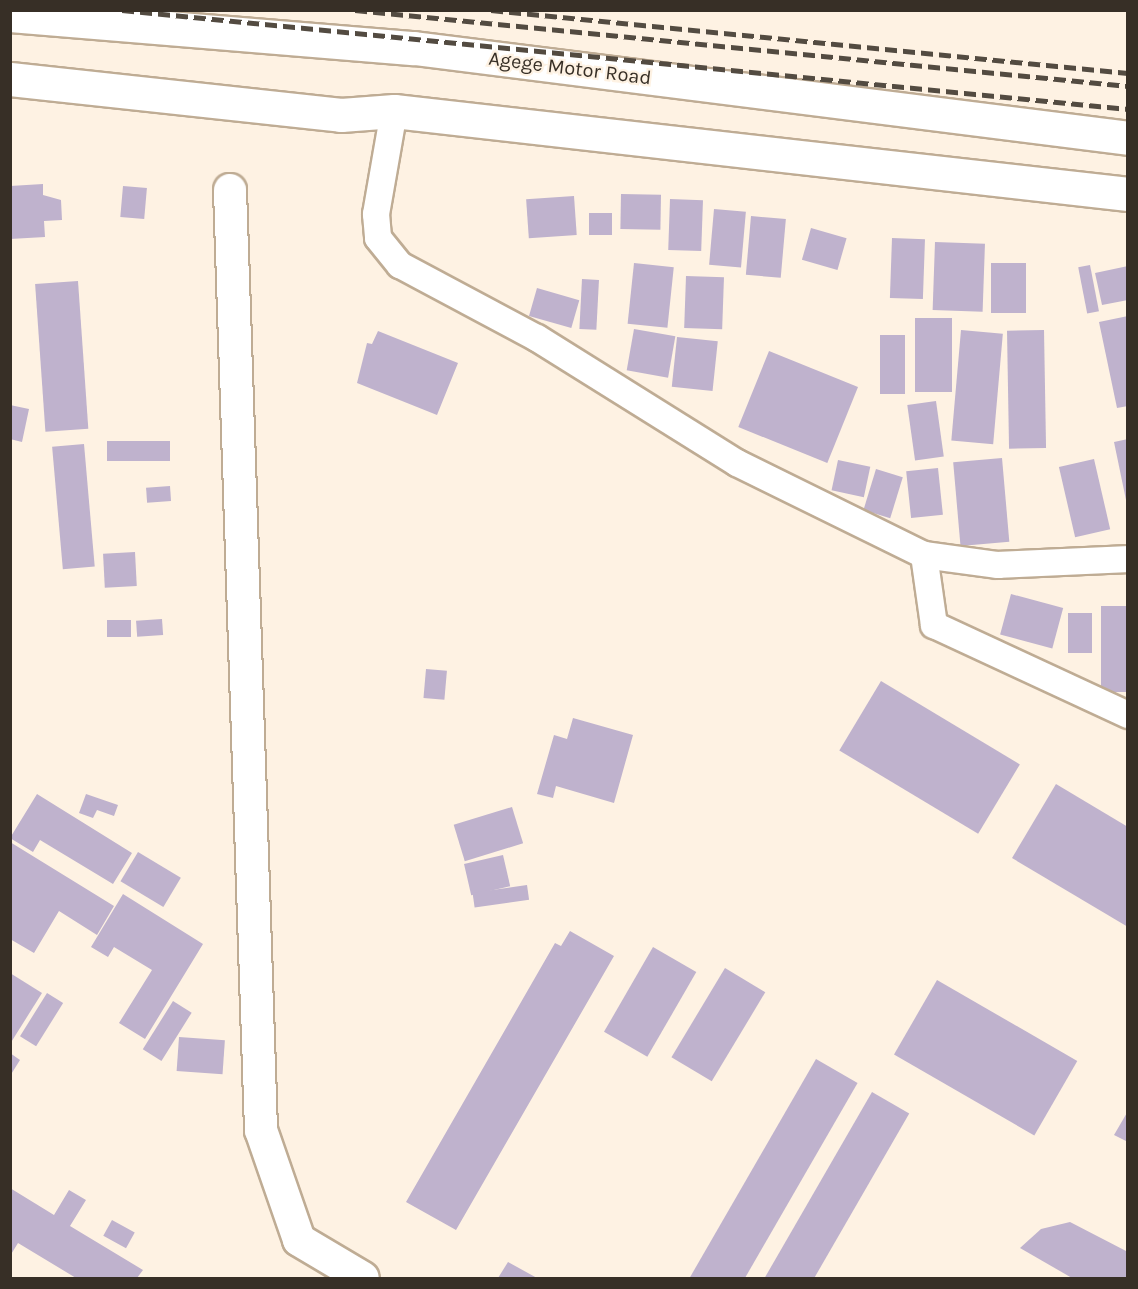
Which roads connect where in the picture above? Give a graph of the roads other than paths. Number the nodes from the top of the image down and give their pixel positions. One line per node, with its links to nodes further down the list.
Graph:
1 (10, 15): 4 (highway, Agege Motor Road)
2 (10, 79): 3 (highway)
3 (394, 111): 6 (highway); 7 (street)
4 (1128, 138)
5 (230, 190): 10 (street)
6 (1128, 194)
7 (924, 555): 8 (street); 9 (street)
8 (1128, 559)
9 (1128, 715)
10 (363, 1278)

